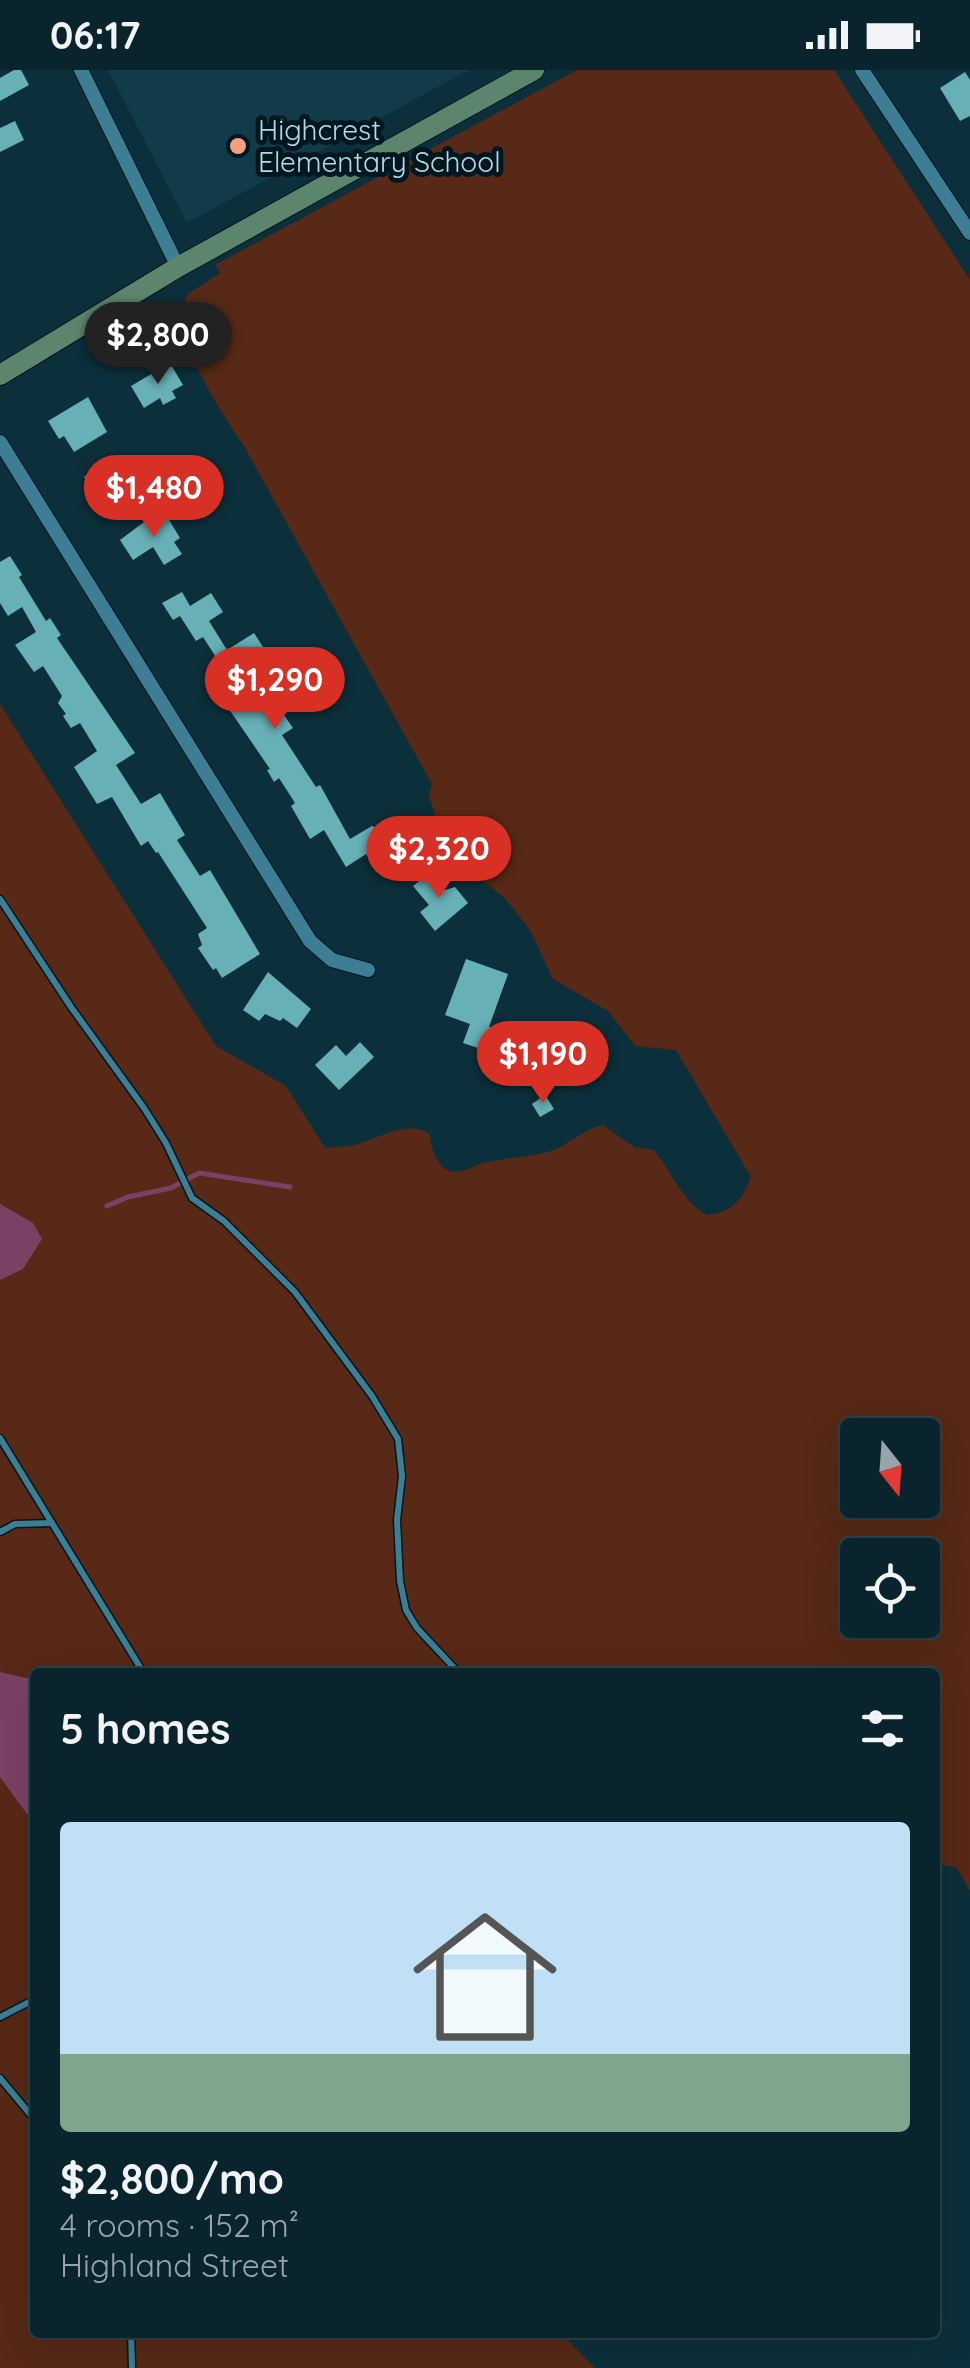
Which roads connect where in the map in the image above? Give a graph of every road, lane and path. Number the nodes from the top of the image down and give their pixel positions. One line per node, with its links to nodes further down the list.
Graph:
1 (81, 70): 5 (street)
2 (534, 70): 5 (street)
3 (862, 70): 4 (street)
4 (970, 234)
5 (178, 267): 6 (street)
6 (0, 375)
7 (0, 442): 9 (street)
8 (0, 898): 14 (lane)
9 (368, 970)
10 (0, 1438): 11 (lane)
11 (52, 1524): 12 (lane); 13 (lane)
12 (0, 1532)
13 (141, 1668)
14 (454, 1668)
15 (30, 2002): 16 (lane)
16 (0, 2017)
17 (0, 2078): 18 (lane)
18 (30, 2114)
19 (132, 2338): 20 (lane)
20 (132, 2368)

